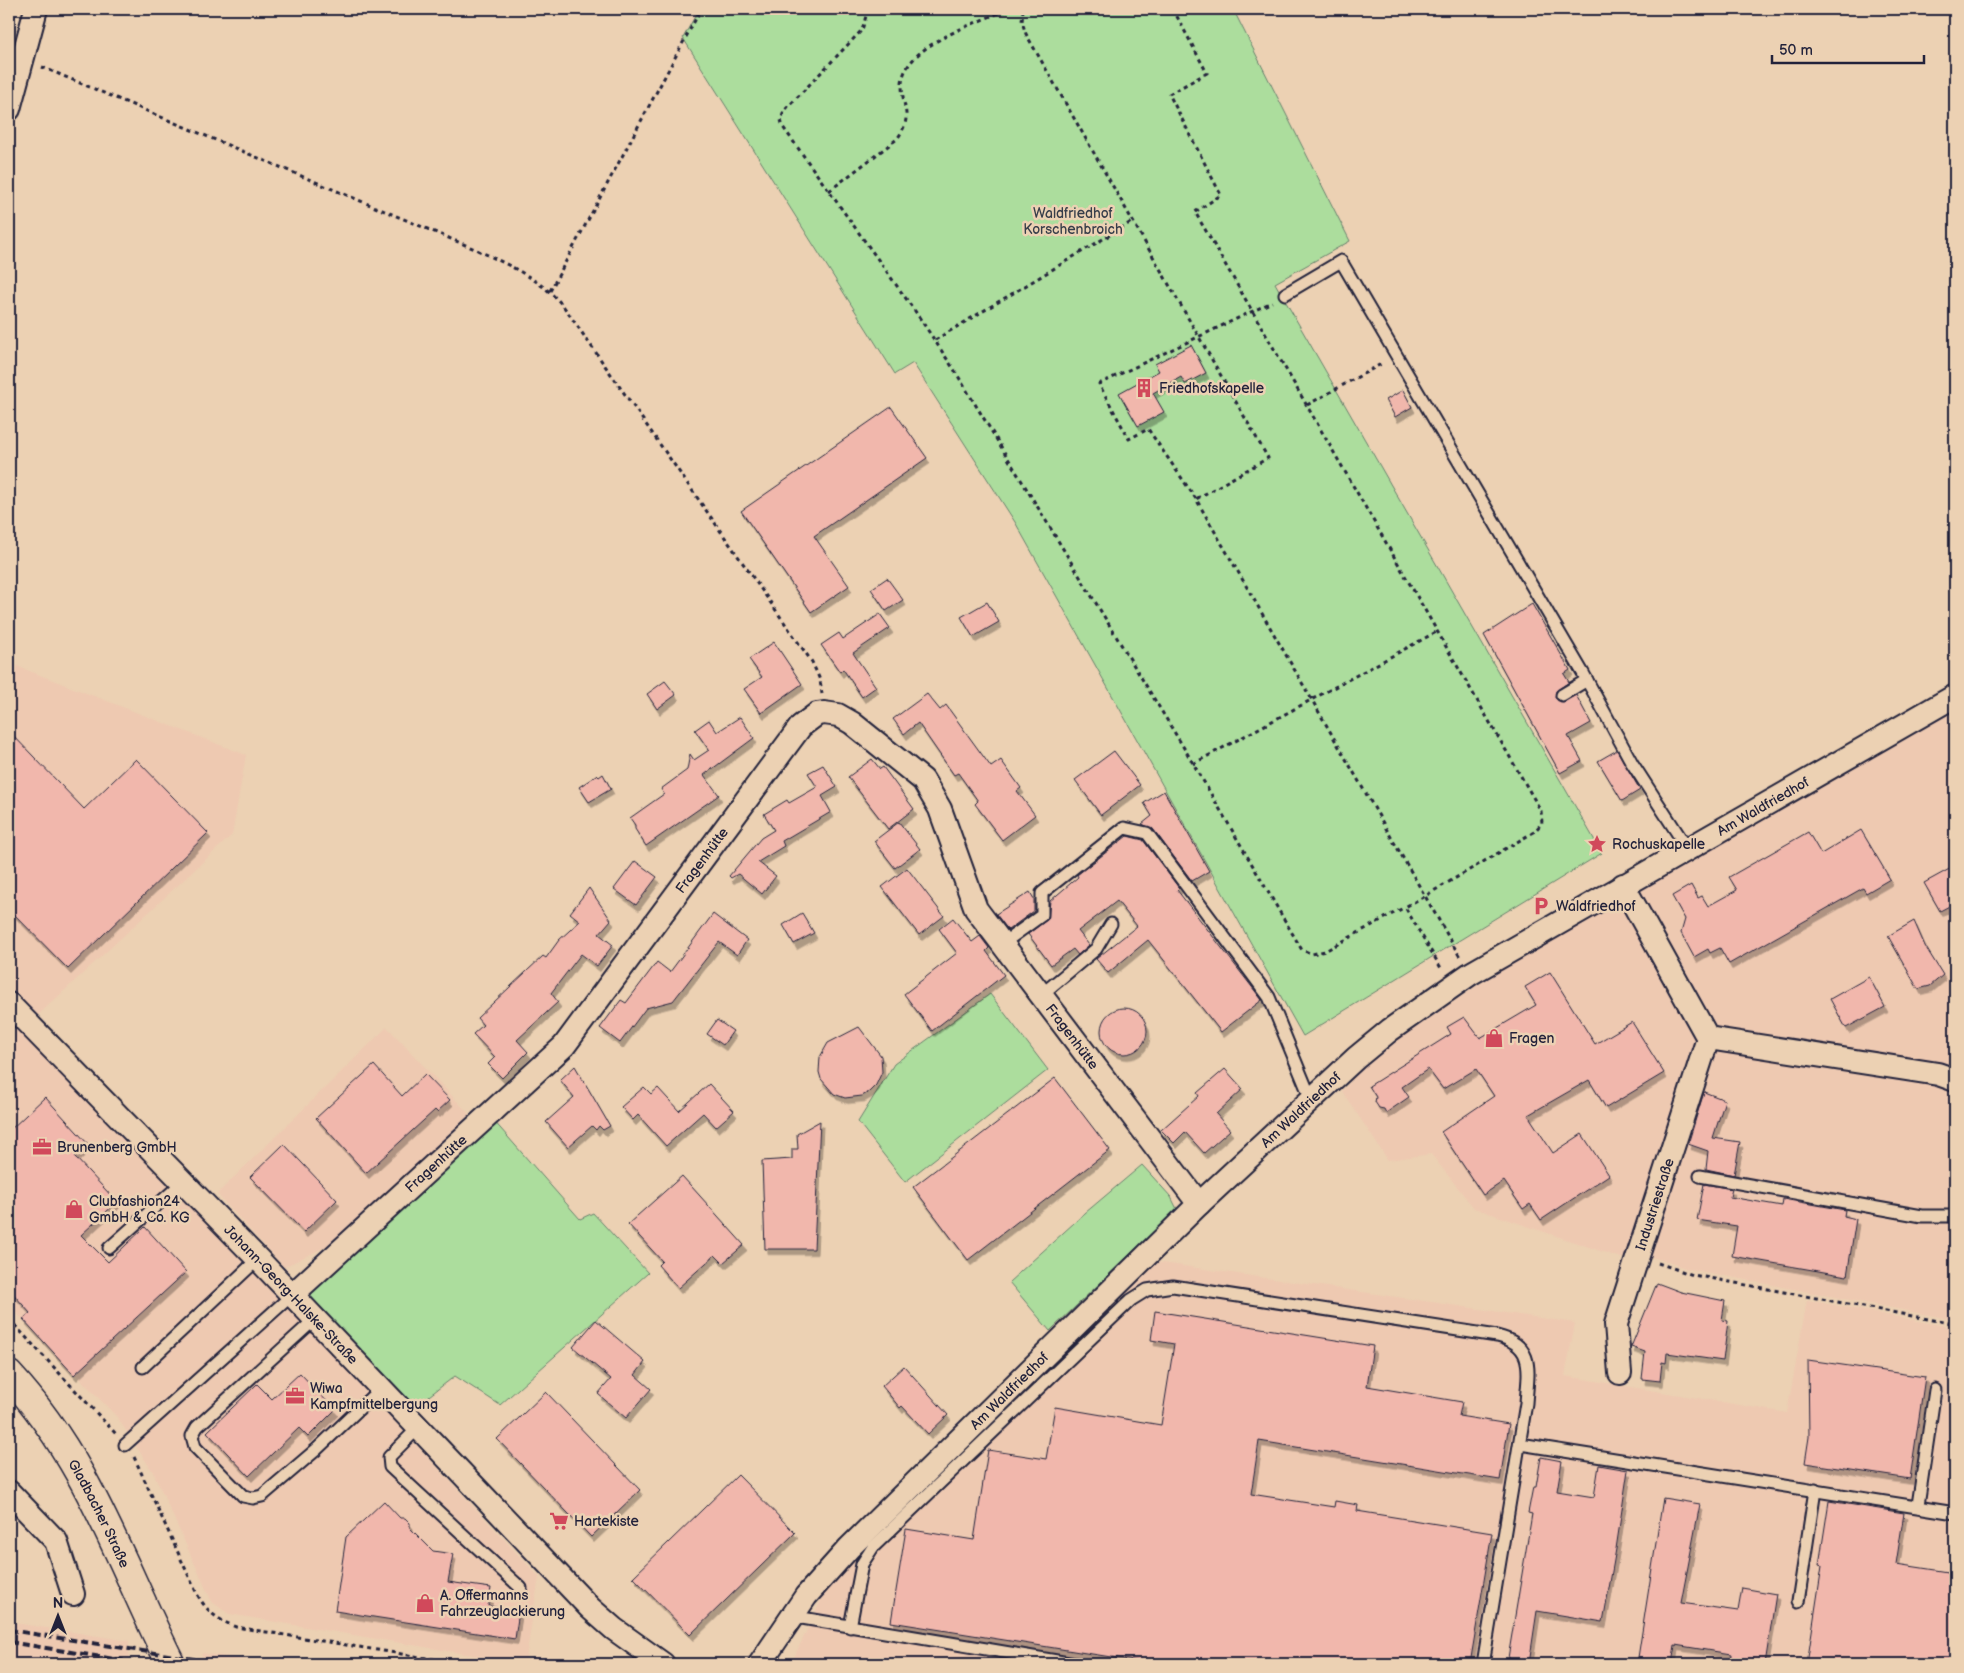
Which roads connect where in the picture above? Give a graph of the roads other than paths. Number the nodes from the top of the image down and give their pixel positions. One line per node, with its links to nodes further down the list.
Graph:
1 (36, 9): 2 (street)
2 (9, 109)
3 (1285, 294): 4 (lane)
4 (1587, 680): 5 (lane); 7 (lane)
5 (1562, 695)
6 (1955, 696): 7 (street, Am Waldfriedhof)
7 (1687, 848): 8 (street, Am Waldfriedhof)
8 (1623, 885): 13 (street); 15 (street, Am Waldfriedhof)
9 (1111, 924): 11 (lane)
10 (997, 936): 11 (street, Fragenhütte); 15 (lane); 22 (street, Fragenhütte)
11 (1041, 995): 18 (street, Fragenhütte)
12 (9, 1004): 17 (street, Johann-Georg-Halske-Straße)
13 (1708, 1038): 14 (street); 25 (street, Industriestraße)
14 (1950, 1075)
15 (1311, 1100): 18 (street, Am Waldfriedhof)
16 (1700, 1176): 19 (lane)
17 (183, 1182): 20 (lane); 21 (street, Johann-Georg-Halske-Straße)
18 (1199, 1204): 39 (street, Am Waldfriedhof)
19 (1955, 1216)
20 (109, 1248)
21 (258, 1260): 22 (street, Johann-Georg-Halske-Straße); 24 (lane)
22 (292, 1295): 23 (street, Johann-Georg-Halske-Straße); 30 (lane, Fragenhütte)
23 (315, 1319): 27 (street, Johann-Georg-Halske-Straße); 27 (lane)
24 (143, 1367)
25 (1620, 1374)
26 (9, 1375): 41 (street, Gladbacher Straße)
27 (381, 1388): 29 (street, Johann-Georg-Halske-Straße)
28 (1935, 1390): 34 (lane)
29 (418, 1427): 36 (lane); 42 (street, Johann-Georg-Halske-Straße)
30 (125, 1444)
31 (1520, 1444): 32 (lane); 40 (lane); 45 (lane)
32 (1815, 1490): 34 (lane); 38 (lane)
33 (9, 1492): 37 (street)
34 (1918, 1505): 35 (lane)
35 (1955, 1513)
36 (520, 1588)
37 (73, 1594)
38 (1798, 1602)
39 (790, 1616): 40 (lane); 43 (street, Am Waldfriedhof)
40 (850, 1627): 44 (lane)
41 (171, 1664)
42 (663, 1664)
43 (760, 1664)
44 (1075, 1664)
45 (1483, 1664)

